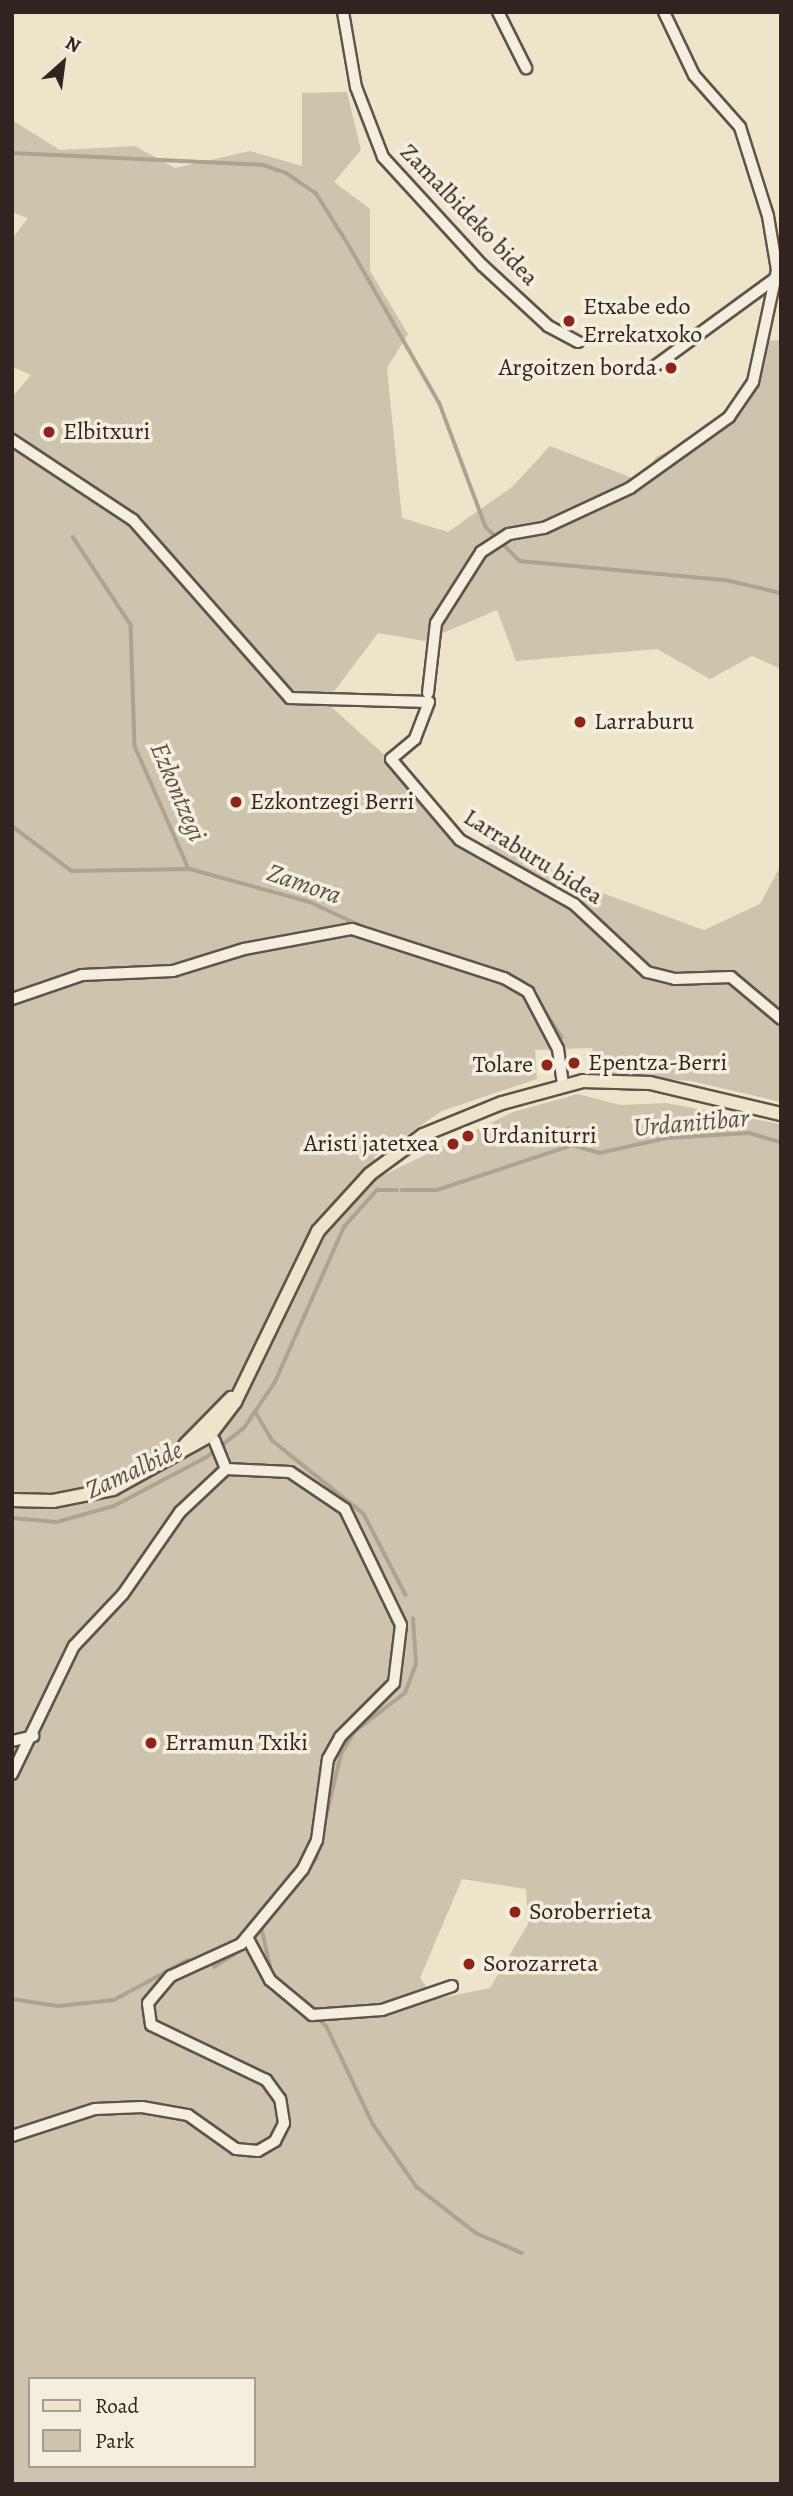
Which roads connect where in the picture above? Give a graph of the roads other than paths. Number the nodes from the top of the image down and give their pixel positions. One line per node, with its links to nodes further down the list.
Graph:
1 (343, 12): 6 (street, Zamalbideko bidea)
2 (498, 12): 4 (street)
3 (664, 12): 5 (street)
4 (526, 68)
5 (779, 277): 7 (street); 9 (street)
6 (578, 342)
7 (651, 369)
8 (12, 440): 11 (street, Larraburu bidea)
9 (428, 693)
10 (12, 999): 12 (street)
11 (781, 1019)
12 (563, 1085): 13 (main road); 14 (main road)
13 (781, 1114)
14 (239, 1390): 15 (main road); 17 (main road)
15 (229, 1400): 16 (main road); 17 (main road)
16 (192, 1439): 17 (main road); 19 (main road)
17 (213, 1441): 18 (street); 19 (main road)
18 (224, 1465): 21 (street); 24 (street)
19 (154, 1469): 20 (main road)
20 (12, 1500)
21 (33, 1737): 22 (street); 23 (street)
22 (12, 1741)
23 (12, 1774)
24 (247, 1937): 25 (street); 26 (street)
25 (452, 1986)
26 (12, 2136)

